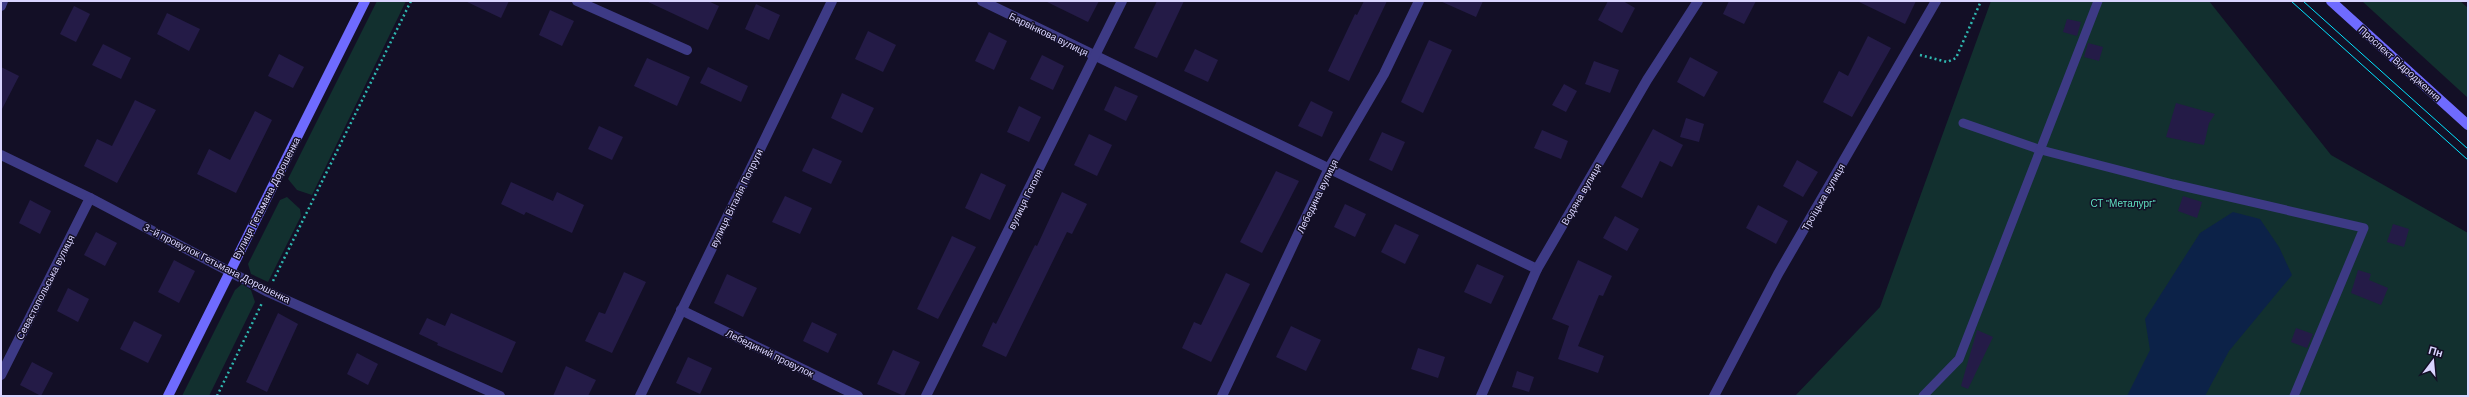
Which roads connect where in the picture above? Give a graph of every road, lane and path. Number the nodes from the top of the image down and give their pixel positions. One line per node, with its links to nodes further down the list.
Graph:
1 (3, 1): 14 (street)
2 (365, 1): 25 (street, Вулиця Гетьмана Дорошенка)
3 (411, 1): 26 (path)
4 (577, 1): 15 (street)
5 (832, 1): 27 (street, вулиця Віталія Попруги)
6 (982, 1): 17 (street, Барвінкова вулиця)
7 (1122, 1): 17 (street, вулиця Гоголя)
8 (1419, 1): 22 (street, Лебедина вулиця)
9 (1698, 1): 24 (street, Водяна вулиця)
10 (1936, 1): 16 (street, Троїцька вулиця)
11 (1981, 1): 16 (path)
12 (2098, 1): 20 (lane)
13 (2331, 1): 19 (street, Проспект Відродження)
14 (1, 6)
15 (687, 50)
16 (1908, 50): 37 (street, Троїцька вулиця)
17 (1095, 57): 22 (street, Барвінкова вулиця); 34 (street, вулиця Гоголя)
18 (1963, 124): 20 (lane)
19 (2468, 125)
20 (2041, 150): 38 (lane); 39 (lane)
21 (1, 155): 23 (street, 3-й провулок Гетьмана Дорошенка)
22 (1330, 168): 24 (street, Барвінкова вулиця); 35 (street, Лебедина вулиця)
23 (90, 198): 25 (street, 3-й провулок Гетьмана Дорошенка); 28 (street, Севастопольська вулиця)
24 (1537, 269): 36 (street, Водяна вулиця)
25 (230, 270): 26 (street, 3-й провулок Гетьмана Дорошенка); 29 (street, Вулиця Гетьмана Дорошенка)
26 (268, 292): 30 (path); 31 (street, 3-й провулок Гетьмана Дорошенка)
27 (681, 310): 32 (street, вулиця Віталія Попруги); 33 (street, Лебединий провулок)
28 (1, 375)
29 (168, 396)
30 (217, 396)
31 (500, 396)
32 (640, 396)
33 (858, 396)
34 (926, 396)
35 (1222, 396)
36 (1481, 396)
37 (1714, 396)
38 (1923, 396)
39 (2294, 396)

